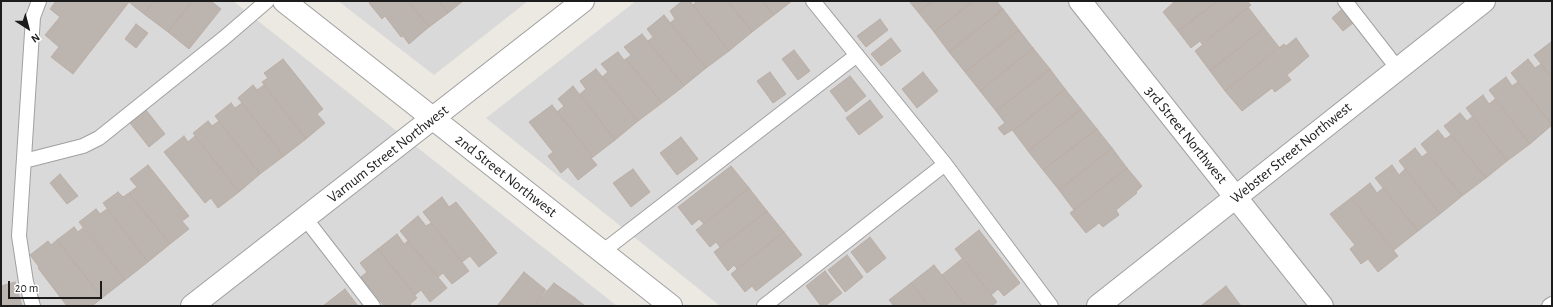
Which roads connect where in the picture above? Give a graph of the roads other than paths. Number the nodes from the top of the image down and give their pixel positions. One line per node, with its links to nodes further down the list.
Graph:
1 (38, 1): 12 (lane)
2 (267, 1): 12 (lane)
3 (284, 1): 11 (street, 2nd Street Northwest)
4 (583, 1): 11 (street, Varnum Street Northwest)
5 (813, 1): 9 (lane)
6 (1080, 1): 14 (street, 3rd Street Northwest)
7 (1345, 1): 10 (lane)
8 (1484, 1): 10 (street, Webster Street Northwest)
9 (857, 55): 13 (lane); 16 (lane)
10 (1398, 69): 14 (street, Webster Street Northwest)
11 (432, 119): 15 (street, Varnum Street Northwest); 16 (street, 2nd Street Northwest)
12 (24, 161): 18 (lane)
13 (945, 164): 22 (lane); 23 (lane)
14 (1236, 197): 24 (street, Webster Street Northwest); 25 (street, 3rd Street Northwest)
15 (305, 218): 19 (street, Varnum Street Northwest); 20 (lane)
16 (602, 252): 21 (street, 2nd Street Northwest)
17 (1552, 304): 26 (lane)
18 (33, 306)
19 (192, 306)
20 (373, 306)
21 (671, 306)
22 (764, 306)
23 (1051, 306)
24 (1098, 306)
25 (1322, 306)
26 (1549, 306)

